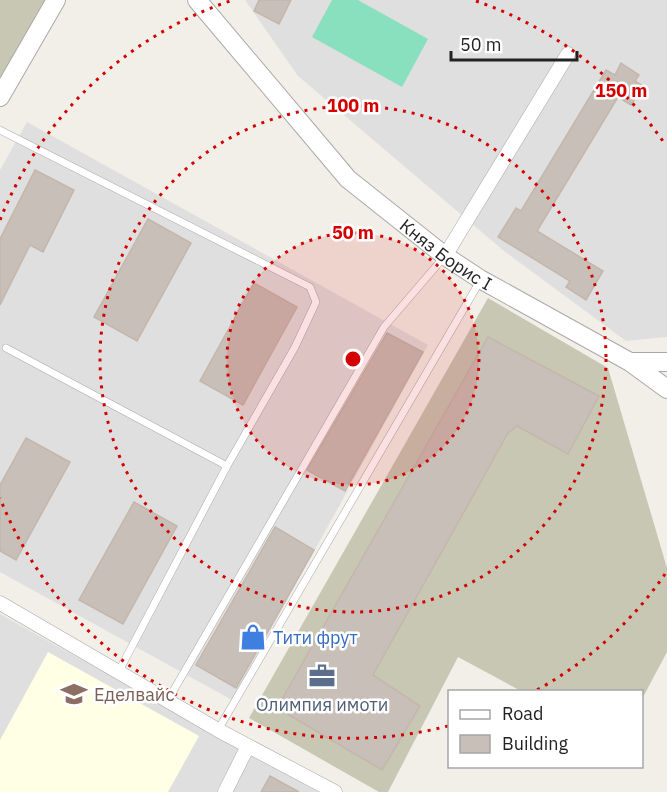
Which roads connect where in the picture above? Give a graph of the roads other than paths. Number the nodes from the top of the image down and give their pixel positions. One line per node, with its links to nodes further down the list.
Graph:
1 (56, 0): 4 (street)
2 (196, 0): 6 (street, Княз Борис I)
3 (568, 54): 6 (street)
4 (0, 97)
5 (0, 130): 12 (lane)
6 (445, 256): 7 (street, Княз Борис I); 15 (lane)
7 (480, 279): 9 (street, Княз Борис I); 16 (lane)
8 (6, 348): 12 (lane)
9 (630, 362): 10 (street, Княз Борис I); 11 (street)
10 (667, 362)
11 (667, 389)
12 (227, 466): 14 (lane)
13 (0, 603): 14 (street)
14 (119, 671): 15 (street)
15 (168, 700): 16 (street)
16 (218, 729): 17 (street)
17 (248, 746): 18 (street); 19 (street)
18 (225, 792)
19 (335, 792)

